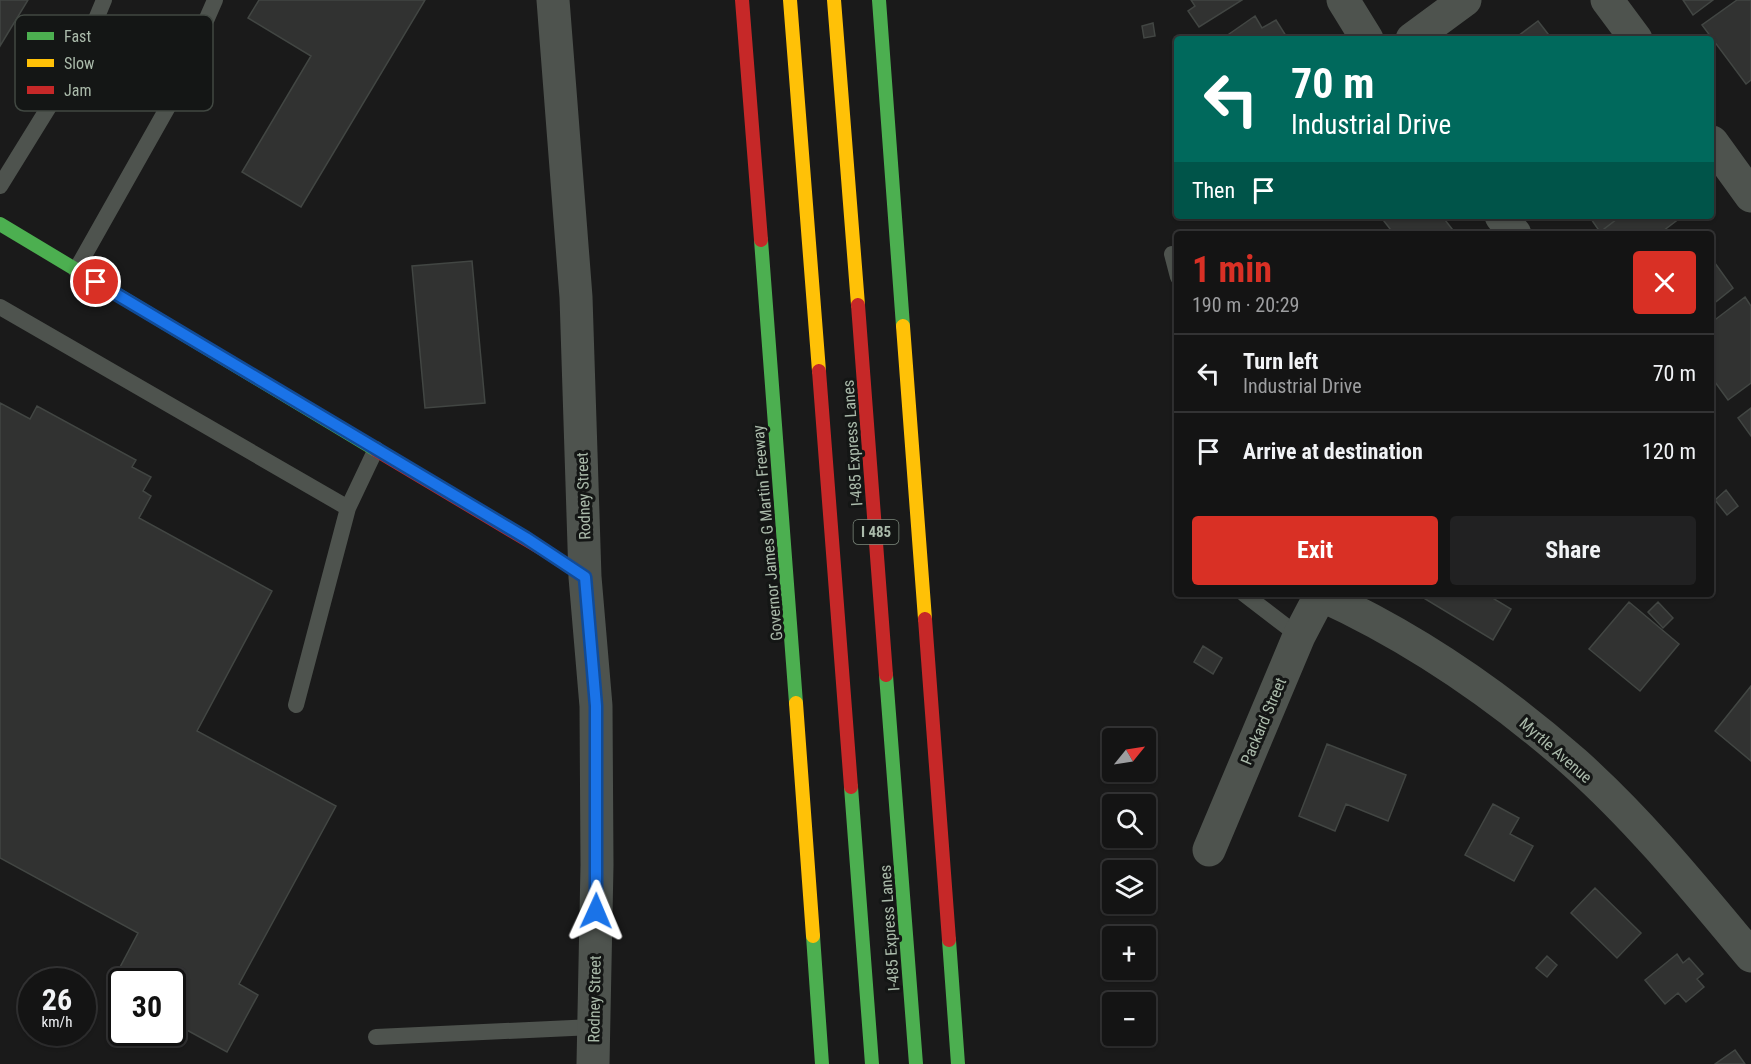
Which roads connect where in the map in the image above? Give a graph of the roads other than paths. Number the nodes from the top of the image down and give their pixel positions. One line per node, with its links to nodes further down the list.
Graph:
1 (104, 0): 11 (lane)
2 (215, 0): 12 (lane)
3 (553, 0): 30 (street, Rodney Street)
4 (742, 0): 38 (main road, Governor James G Martin Freeway)
5 (790, 0): 44 (main road, I-485 Express Lanes / I 485)
6 (834, 0): 45 (main road, I-485 Express Lanes / I 485)
7 (879, 0): 46 (main road, I 485)
8 (1343, 0): 13 (street)
9 (1465, 0): 14 (street)
10 (1607, 0): 15 (street)
11 (98, 15)
12 (208, 15)
13 (1365, 36)
14 (1416, 36)
15 (1634, 36)
16 (46, 111): 19 (lane)
17 (166, 111): 26 (lane)
18 (1714, 145): 20 (street)
19 (0, 186)
20 (1751, 196)
21 (1503, 219): 23 (street)
22 (0, 224): 26 (main road)
23 (1513, 231)
24 (1172, 254): 25 (lane)
25 (1174, 262)
26 (76, 270): 28 (main road)
27 (0, 307): 29 (lane)
28 (376, 449): 29 (lane); 30 (main road)
29 (348, 508): 35 (lane)
30 (585, 577): 39 (street, Rodney Street)
31 (1248, 597): 34 (lane)
32 (1319, 597): 34 (street, Packard Street)
33 (1327, 597): 37 (street, Myrtle Avenue)
34 (1299, 636): 36 (street, Packard Street)
35 (296, 705)
36 (1209, 850)
37 (1751, 956)
38 (818, 1015): 42 (main road); 43 (main road, Governor James G Martin Freeway)
39 (593, 1026): 40 (lane); 41 (street, Rodney Street)
40 (376, 1037)
41 (593, 1064)
42 (816, 1064)
43 (822, 1064)
44 (872, 1064)
45 (916, 1064)
46 (958, 1064)

